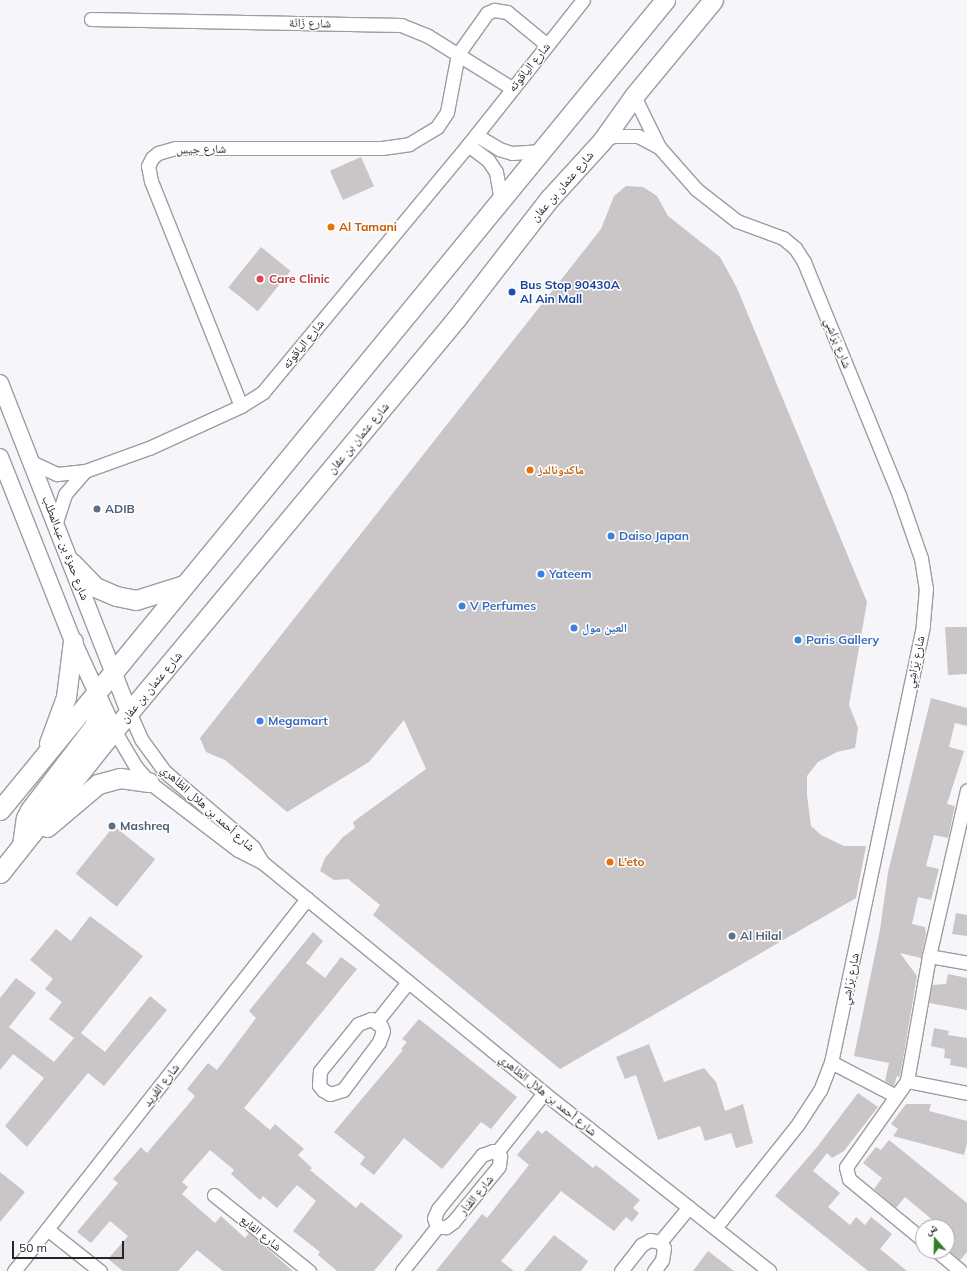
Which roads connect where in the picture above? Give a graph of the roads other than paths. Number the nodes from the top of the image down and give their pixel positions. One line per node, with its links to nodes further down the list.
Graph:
1 (583, 0): 5 (street, شارع الياقوته)
2 (666, 0): 12 (main road)
3 (713, 0): 8 (main road, شارع عثمان بن عفان)
4 (91, 19): 6 (street, شارع زَانَة)
5 (547, 45): 6 (street); 7 (street, شارع الياقوته)
6 (458, 54): 7 (street, شارع زَانَة); 15 (street, شارع جيس)
7 (512, 88): 9 (street, شارع الياقوته)
8 (634, 96): 10 (main road, شارع عثمان بن عفان); 11 (street, شارع بَرَاشِي)
9 (472, 140): 12 (street); 13 (street); 15 (street, شارع الياقوته)
10 (602, 141): 11 (street, شارع بَرَاشِي); 25 (main road, شارع عثمان بن عفان)
11 (660, 147): 41 (street, شارع بَرَاشِي)
12 (542, 151): 13 (main road)
13 (501, 200): 21 (main road)
14 (0, 383): 17 (street, شارع حمزة بن عبدالمطلب)
15 (241, 406): 18 (street, شارع الياقوته)
16 (0, 458): 22 (street)
17 (31, 462): 18 (street, شارع الياقوته); 19 (street, شارع حمزة بن عبدالمطلب)
18 (85, 471): 19 (street, شارع الياقوته)
19 (56, 522): 20 (street, شارع حمزة بن عبدالمطلب)
20 (72, 562): 21 (main road); 23 (street, شارع حمزة بن عبدالمطلب)
21 (184, 585): 23 (main road)
22 (73, 642): 24 (street); 27 (main road)
23 (114, 673): 24 (main road); 25 (street, شارع حمزة بن عبدالمطلب)
24 (91, 700): 26 (street); 27 (main road); 33 (main road)
25 (130, 714): 26 (main road, شارع عثمان بن عفان); 34 (street, شارع أحمد بن هلال الظاهري)
26 (114, 730): 28 (street, شارع أحمد بن هلال الظاهري); 33 (main road, شارع عثمان بن عفان)
27 (44, 757): 31 (main road)
28 (149, 782): 33 (main road); 34 (street, شارع أحمد بن هلال الظاهري)
29 (967, 790): 30 (street)
30 (965, 809): 32 (street)
31 (0, 810)
32 (962, 829): 37 (street)
33 (22, 846): 35 (main road, شارع عثمان بن عفان)
34 (262, 862): 36 (street, شارع أحمد بن هلال الظاهري)
35 (0, 873)
36 (307, 899): 39 (street, شارع أحمد بن هلال الظاهري); 51 (street, شارع الفَرِيد)
37 (929, 956): 38 (street); 42 (street)
38 (967, 963)
39 (408, 982): 40 (street); 43 (street, شارع أحمد بن هلال الظاهري)
40 (377, 1021): 40 (street)
41 (831, 1062): 45 (street); 50 (street, شارع بَرَاشِي)
42 (907, 1081): 44 (street); 45 (street)
43 (544, 1093): 46 (street); 48 (street, شارع أحمد بن هلال الظاهري)
44 (967, 1093)
45 (896, 1096): 52 (street)
46 (497, 1152): 49 (street, شارع الفَناَر); 49 (street, شارع الفَناَر)
47 (214, 1195): 57 (street, شارع الفايع)
48 (689, 1207): 50 (street, شارع أحمد بن هلال الظاهري); 53 (street)
49 (437, 1227): 58 (street)
50 (715, 1228): 61 (street, شارع أحمد بن هلال الظاهري)
51 (47, 1229): 55 (street, شارع الفَرِيد); 56 (street)
52 (915, 1233)
53 (660, 1242): 59 (street); 60 (street)
54 (947, 1259): 62 (street)
55 (14, 1271)
56 (100, 1271)
57 (309, 1271)
58 (402, 1271)
59 (621, 1271)
60 (654, 1271)
61 (769, 1271)
62 (961, 1271)

